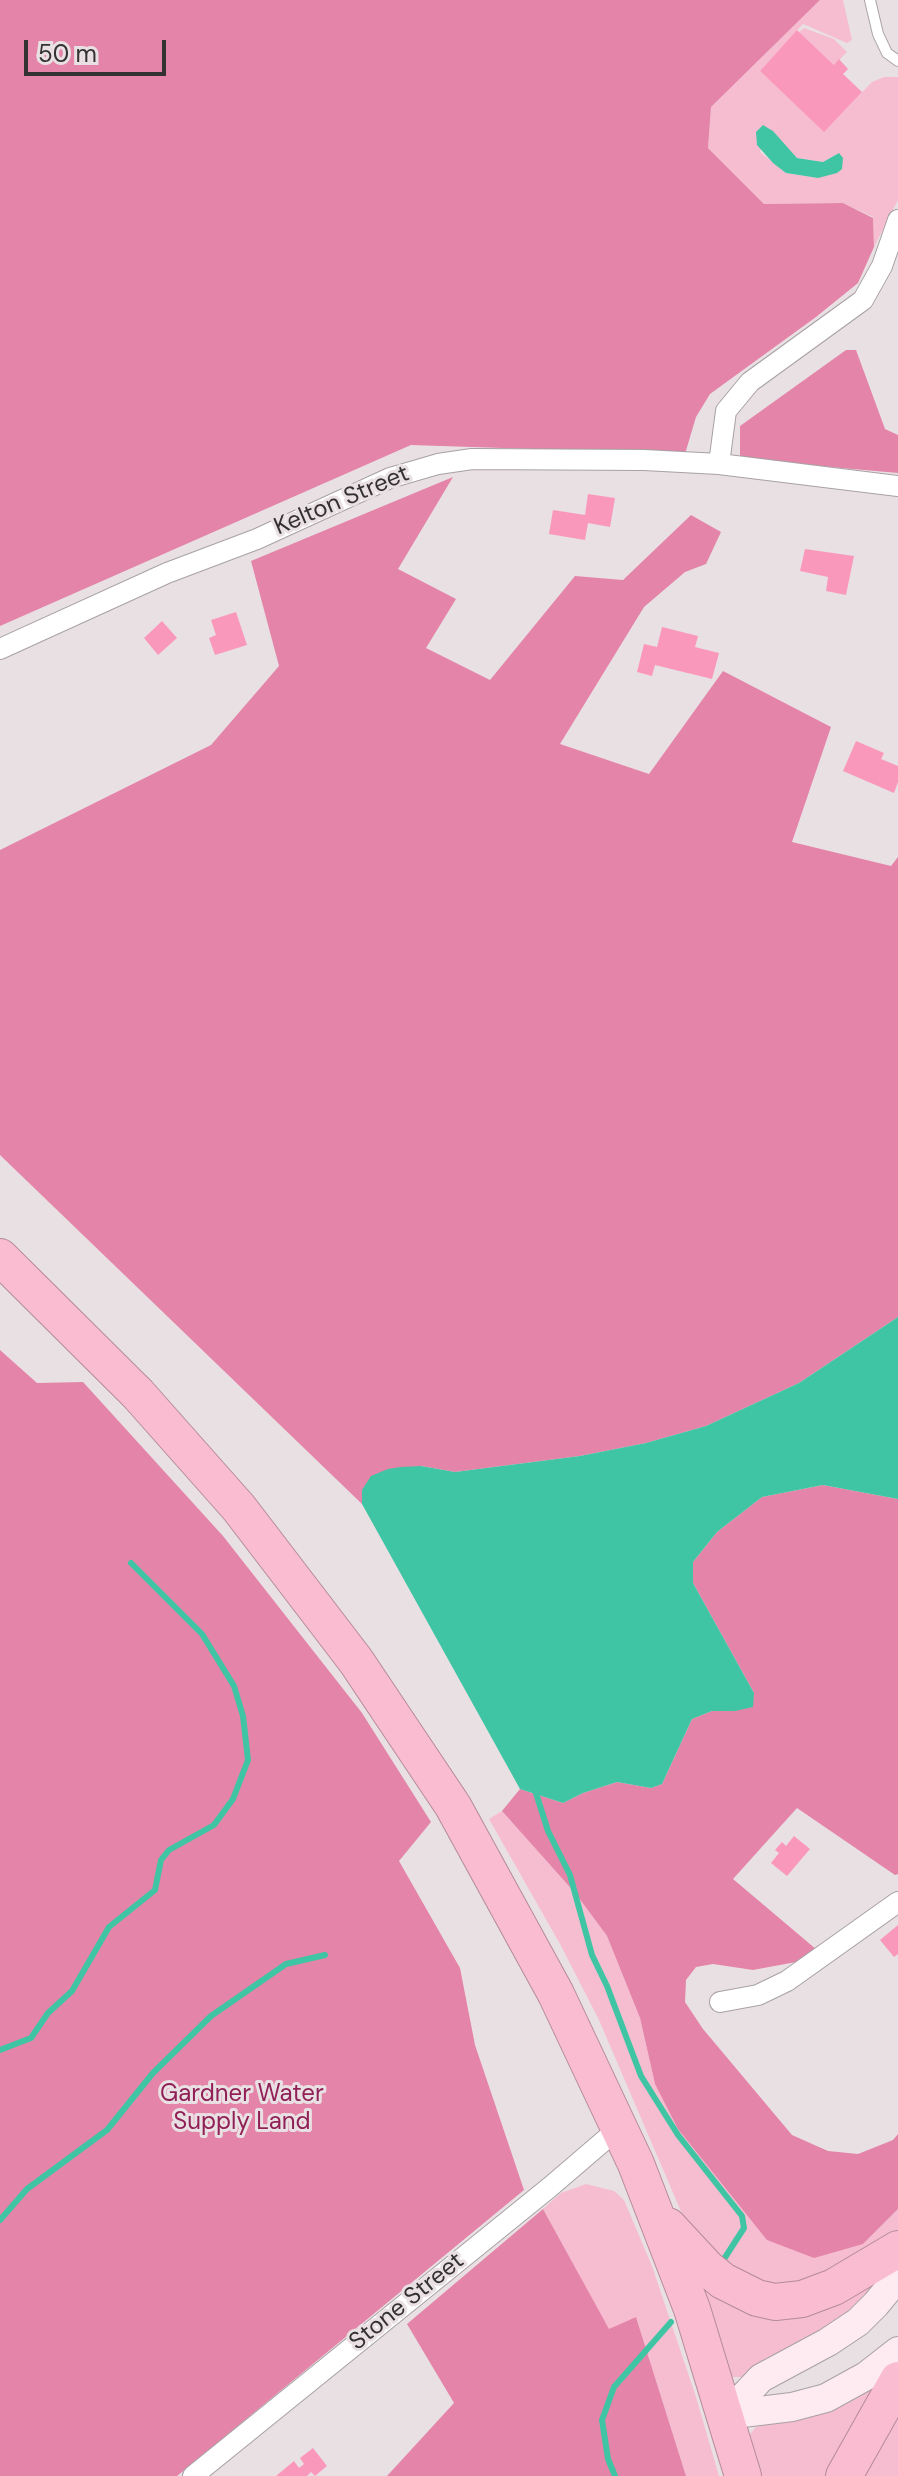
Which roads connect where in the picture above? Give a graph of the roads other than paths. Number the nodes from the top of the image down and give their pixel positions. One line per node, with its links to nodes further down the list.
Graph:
1 (870, 0): 2 (lane)
2 (898, 61)
3 (898, 220): 4 (street)
4 (719, 464): 5 (street, Kelton Street); 6 (street, Kelton Street)
5 (898, 486)
6 (0, 649)
7 (0, 1257): 10 (highway)
8 (898, 1902): 9 (street)
9 (720, 2002)
10 (620, 2127): 11 (highway); 17 (street, Stone Street)
11 (654, 2209): 12 (highway); 16 (highway)
12 (898, 2249)
13 (898, 2277): 16 (street)
14 (898, 2351): 16 (street)
15 (898, 2380): 19 (highway)
16 (726, 2415): 18 (highway)
17 (193, 2476)
18 (743, 2476)
19 (844, 2476)

